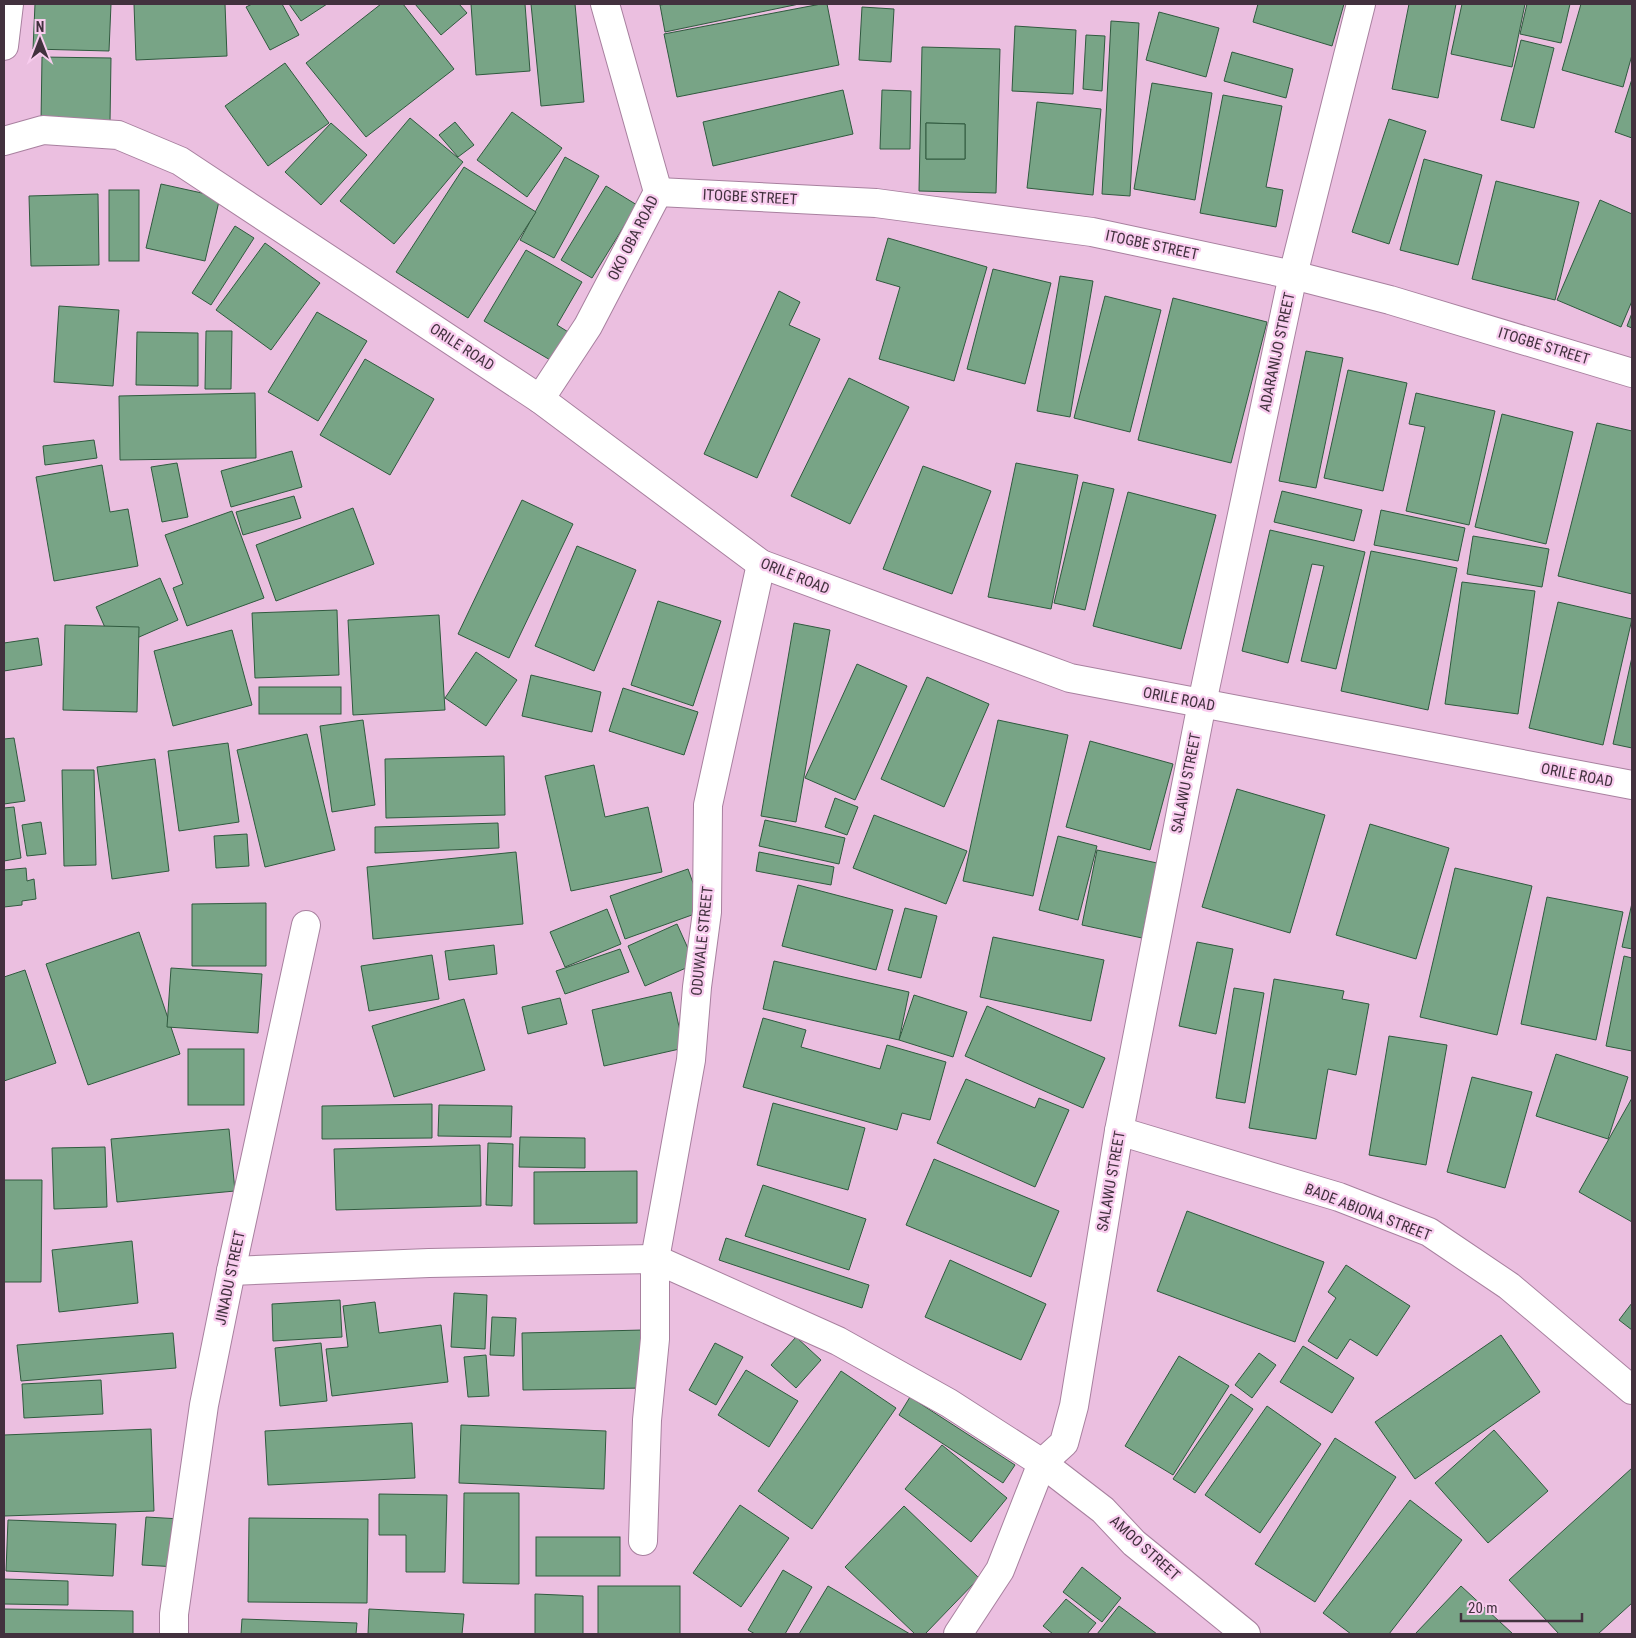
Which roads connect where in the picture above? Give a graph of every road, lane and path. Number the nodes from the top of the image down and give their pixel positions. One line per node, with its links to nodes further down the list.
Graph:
1 (9, 4): 4 (street)
2 (605, 4): 6 (street, OKO OBA ROAD)
3 (1362, 4): 7 (street, ADARANIJO STREET)
4 (4, 46)
5 (4, 141): 9 (street, ORILE ROAD)
6 (658, 192): 7 (street, ITOGBE STREET); 9 (street, OKO OBA ROAD)
7 (1293, 275): 8 (street, ITOGBE STREET); 11 (street, ADARANIJO STREET)
8 (1632, 373)
9 (540, 399): 10 (street, ORILE ROAD)
10 (760, 564): 11 (street, ORILE ROAD); 15 (street, ODUWALE STREET)
11 (1202, 703): 12 (street, ORILE ROAD); 14 (street, SALAWU STREET)
12 (1632, 785)
13 (306, 925): 16 (street, JINADU STREET)
14 (1120, 1131): 17 (street, BADE ABIONA STREET); 18 (street, SALAWU STREET)
15 (655, 1259): 16 (street); 18 (street, AMOO STREET); 19 (street, ODUWALE STREET)
16 (231, 1271): 20 (street, JINADU STREET)
17 (1632, 1390)
18 (1042, 1463): 21 (street, SALAWU STREET); 22 (street, AMOO STREET)
19 (643, 1541)
20 (174, 1634)
21 (958, 1634)
22 (1246, 1634)

